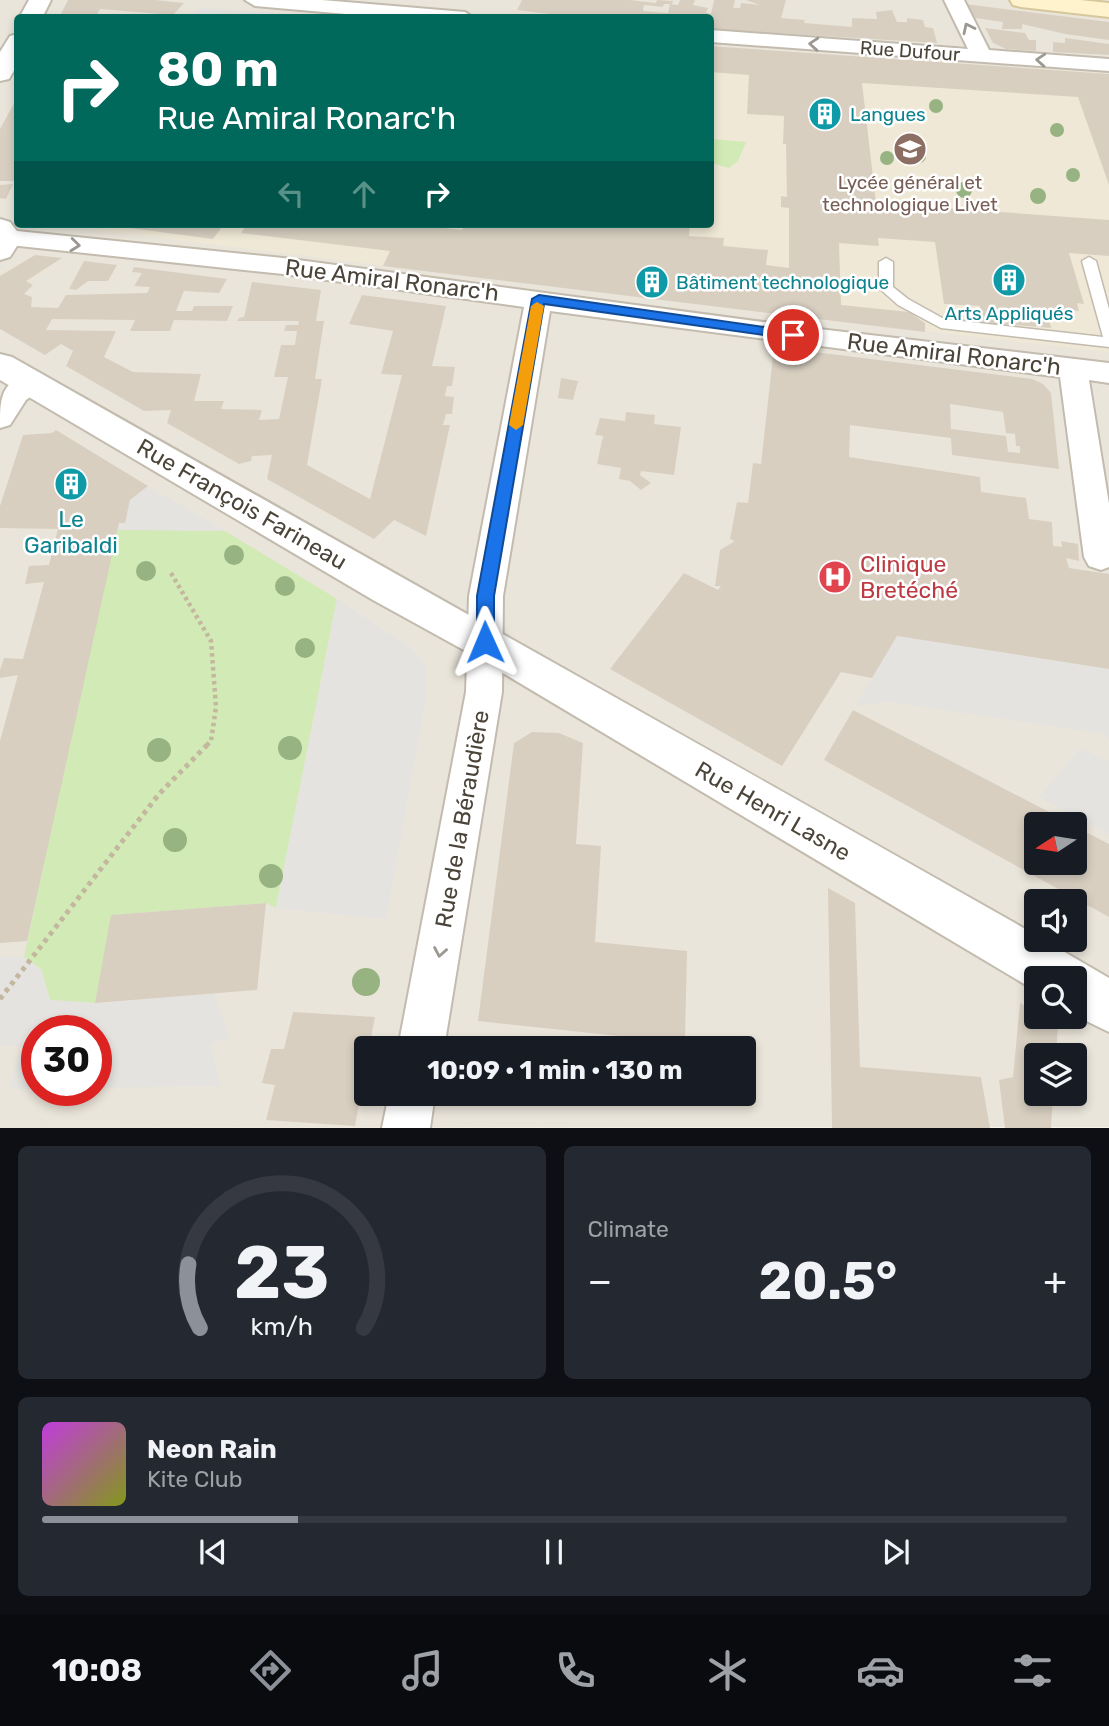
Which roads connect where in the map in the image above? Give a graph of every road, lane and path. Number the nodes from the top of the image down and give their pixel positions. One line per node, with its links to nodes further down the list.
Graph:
1 (255, 0): 5 (street)
2 (954, 0): 8 (street, one-way to 2)
3 (1021, 0): 4 (main road)
4 (1109, 10)
5 (419, 14)
6 (714, 36): 8 (street, Rue Dufour, one-way to 6)
7 (14, 48): 10 (street)
8 (982, 56): 9 (street, Rue Dufour, one-way to 8)
9 (1109, 65)
10 (0, 74)
11 (2, 239): 14 (street, Rue Amiral Ronarc'h, one-way to 14)
12 (1090, 261): 15 (lane)
13 (886, 262): 16 (lane)
14 (539, 299): 18 (street, Rue Amiral Ronarc'h); 24 (street, Rue de la Béraudière)
15 (1109, 335)
16 (1109, 342)
17 (0, 365): 20 (street, Rue François Farineau)
18 (1073, 369): 19 (street, Rue Amiral Ronarc'h); 22 (street)
19 (1109, 373)
20 (32, 382): 21 (street); 24 (street, Rue François Farineau)
21 (0, 418)
22 (1101, 557)
23 (171, 573): 27 (path)
24 (485, 642): 25 (street, Rue Henri Lasne); 29 (street, Rue de la Béraudière, one-way to 29)
25 (1041, 966)
26 (1087, 993): 28 (street)
27 (0, 999)
28 (1109, 1006)
29 (423, 1036)
30 (410, 1106): 31 (street)
31 (406, 1128)

